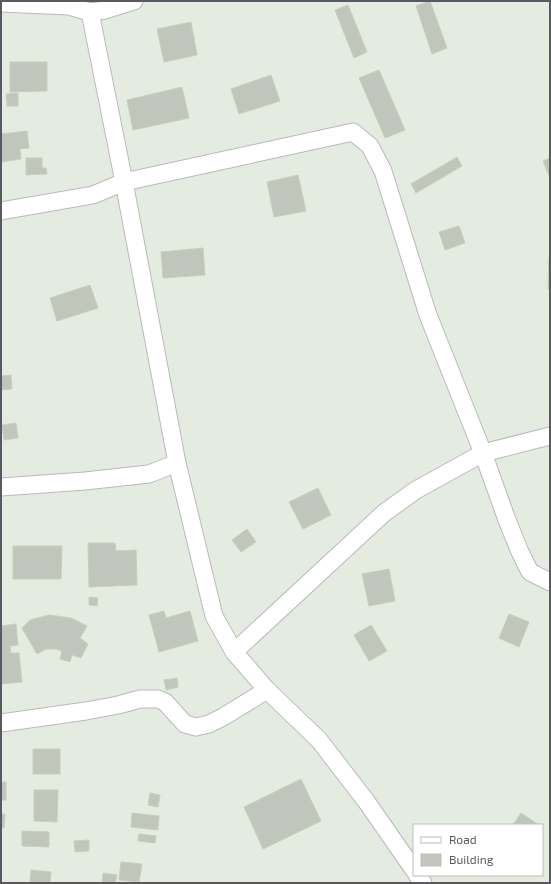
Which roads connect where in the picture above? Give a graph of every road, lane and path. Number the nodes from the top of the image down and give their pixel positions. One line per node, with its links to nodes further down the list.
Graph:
1 (134, 1): 4 (street)
2 (1, 4): 3 (street)
3 (69, 4): 4 (street)
4 (90, 12): 5 (street)
5 (124, 182): 6 (street); 8 (street); 9 (street)
6 (1, 211)
7 (550, 436): 8 (street)
8 (483, 453): 11 (street); 12 (street)
9 (177, 463): 10 (street); 12 (street)
10 (1, 487)
11 (550, 582)
12 (234, 652): 13 (street)
13 (267, 690): 14 (street); 15 (street)
14 (1, 723)
15 (413, 869)

